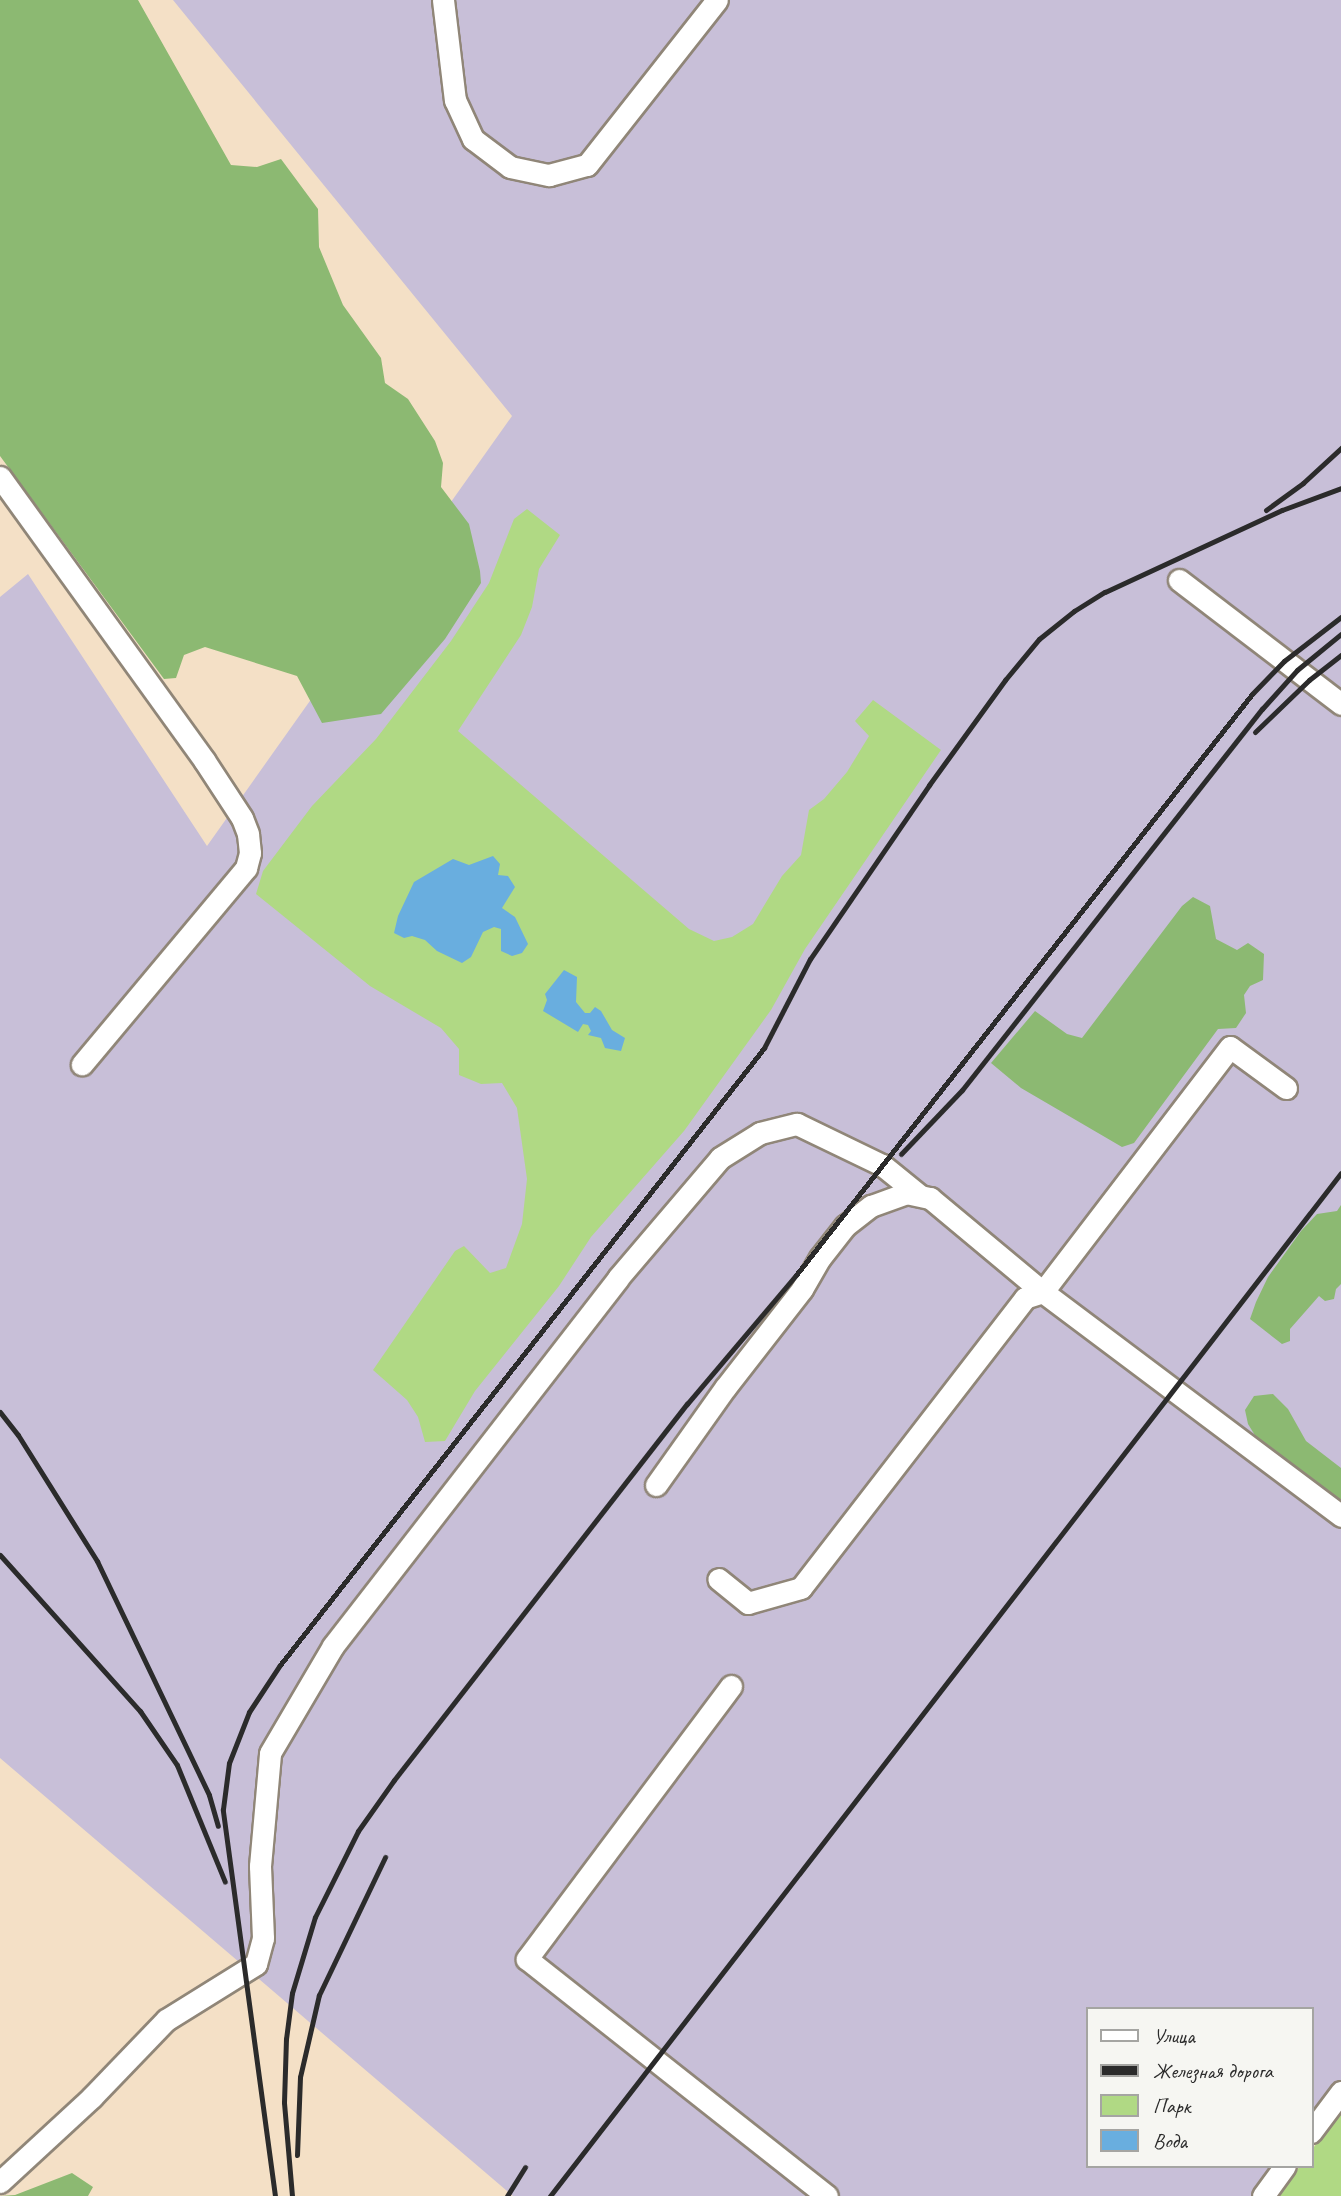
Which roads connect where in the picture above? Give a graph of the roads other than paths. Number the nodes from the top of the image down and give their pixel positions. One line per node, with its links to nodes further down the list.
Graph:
1 (443, 0): 2 (street)
2 (717, 0)
3 (0, 477): 6 (street)
4 (1179, 580): 5 (street)
5 (1341, 704)
6 (82, 1064)
7 (1286, 1088): 9 (street)
8 (919, 1195): 9 (street); 10 (street); 17 (street)
9 (1043, 1292): 11 (street); 12 (street)
10 (656, 1485)
11 (1341, 1516)
12 (718, 1579)
13 (731, 1686): 18 (street)
14 (1341, 2092): 15 (street)
15 (1313, 2129)
16 (1284, 2168): 19 (street)
17 (0, 2182)
18 (827, 2196)
19 (1263, 2196)

